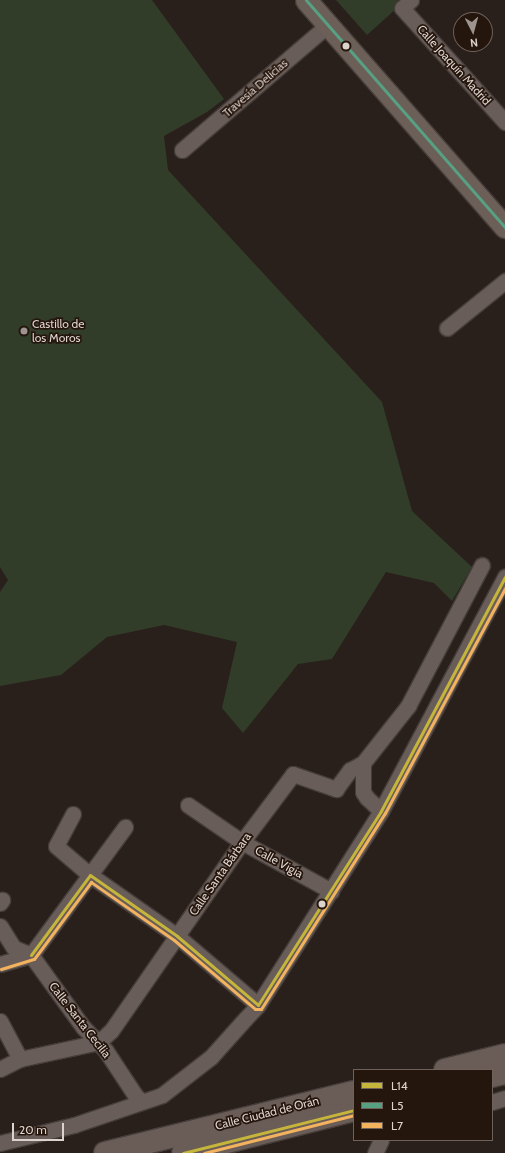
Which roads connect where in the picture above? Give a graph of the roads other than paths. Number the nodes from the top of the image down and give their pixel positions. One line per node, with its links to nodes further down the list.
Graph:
1 (306, 0): 3 (street)
2 (407, 4): 4 (street, Calle Joaquín Madrid)
3 (328, 26): 5 (street, Travesía Delicias); 6 (street)
4 (505, 122)
5 (182, 150)
6 (505, 226)
7 (505, 281): 8 (street)
8 (447, 328)
9 (482, 565): 11 (street)
10 (505, 577): 13 (street)
11 (363, 763): 13 (street); 16 (street, Calle Santa Bárbara)
12 (188, 805): 16 (street, Calle Vigía)
13 (381, 811): 18 (street)
14 (73, 814): 17 (street)
15 (125, 827): 17 (street)
16 (242, 842): 18 (street, Calle Vigía); 20 (street, Calle Santa Bárbara)
17 (90, 875): 20 (street); 21 (street)
18 (332, 891): 23 (street)
19 (0, 926): 21 (street, Calle Santa Cecilia)
20 (177, 936): 23 (street); 25 (street, Calle Santa Bárbara)
21 (31, 955): 22 (street); 25 (street, Calle Santa Cecilia)
22 (0, 964)
23 (258, 1005): 34 (street)
24 (0, 1021): 27 (street)
25 (99, 1042): 27 (street); 34 (street, Calle Santa Cecilia)
26 (505, 1055): 29 (main road)
27 (20, 1059): 28 (street)
28 (0, 1069)
29 (449, 1069)
30 (505, 1073): 31 (main road)
31 (493, 1076)
32 (353, 1092): 37 (main road, Calle Ciudad de Orán)
33 (505, 1098): 35 (street)
34 (141, 1101): 39 (street)
35 (493, 1102)
36 (353, 1110): 37 (main road, Calle Ciudad de Orán)
37 (231, 1136): 40 (main road, Calle Ciudad de Orán); 40 (main road)
38 (381, 1141): 42 (street)
39 (0, 1143)
40 (181, 1144): 41 (main road)
41 (106, 1153)
42 (375, 1153)

